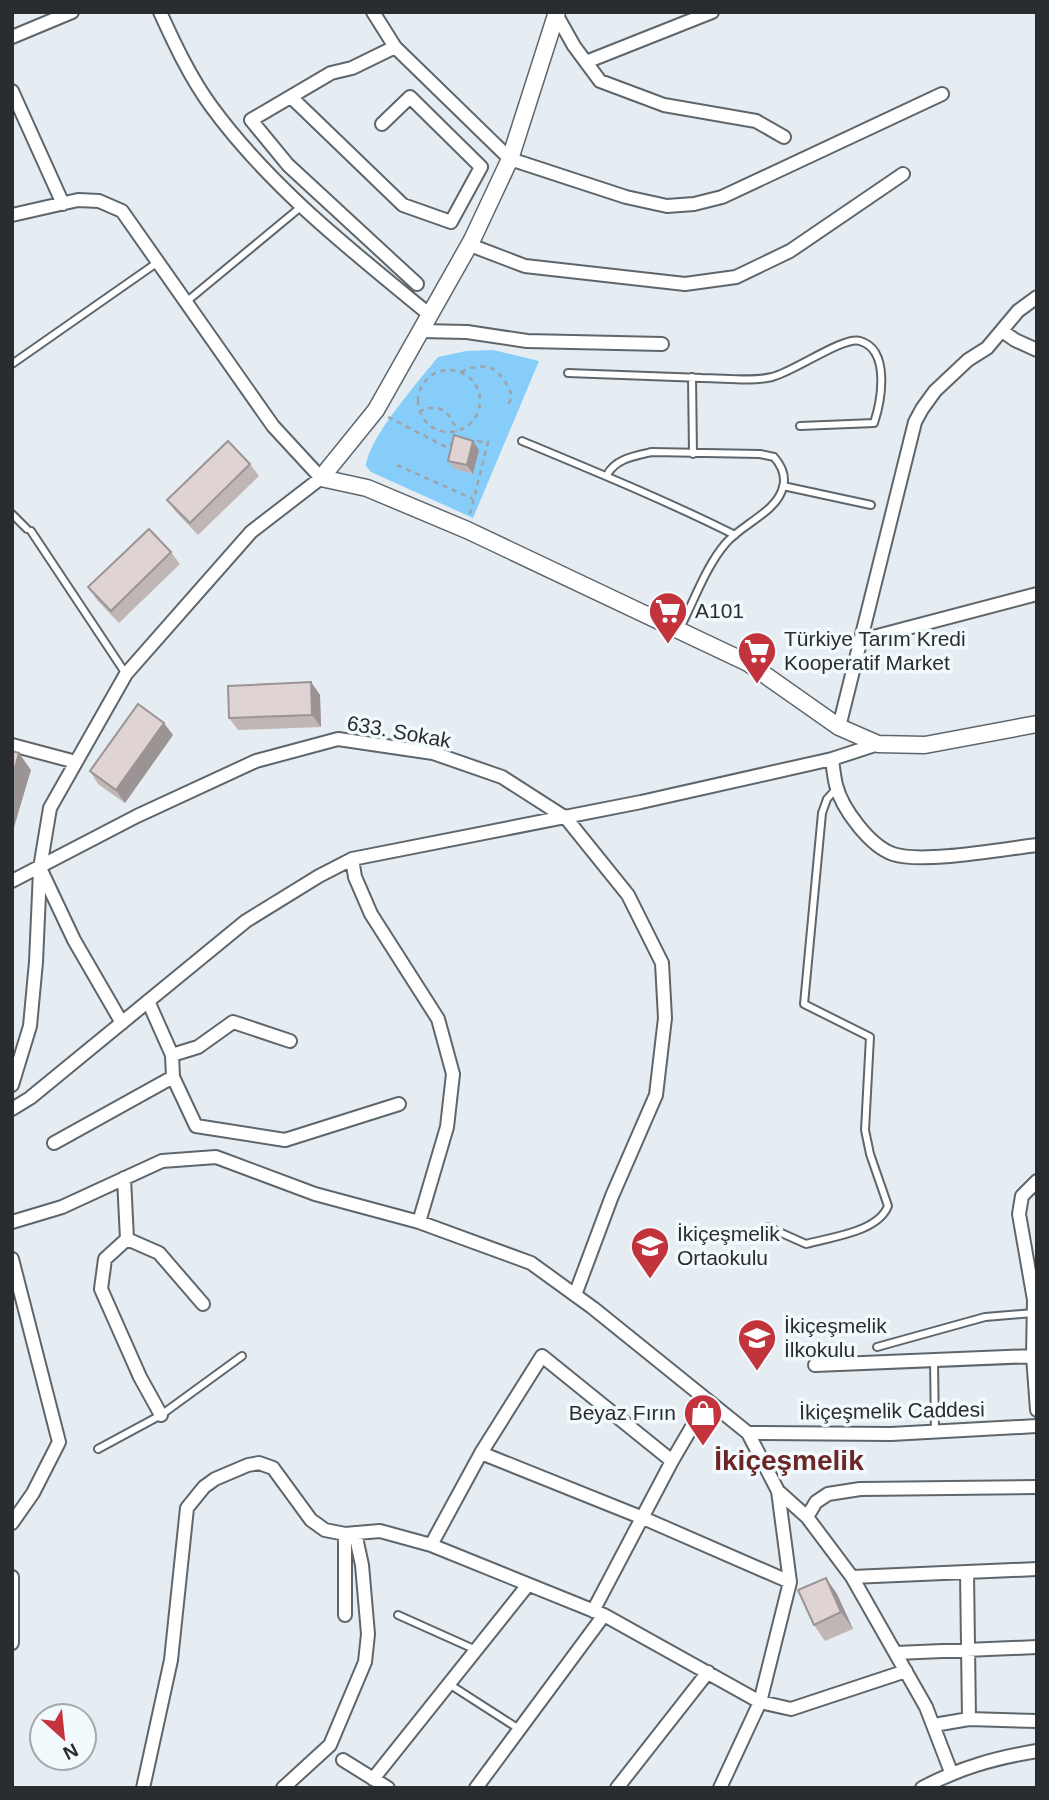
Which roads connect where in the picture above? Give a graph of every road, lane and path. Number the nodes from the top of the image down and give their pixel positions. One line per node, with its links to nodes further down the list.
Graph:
1 (72, 12): 6 (street)
2 (160, 12): 17 (street)
3 (373, 12): 7 (street)
4 (712, 12): 8 (street)
5 (556, 13): 8 (street); 14 (street)
6 (12, 37)
7 (395, 47): 11 (street); 14 (street)
8 (586, 62): 13 (street)
9 (12, 91): 16 (street)
10 (942, 94): 14 (street)
11 (291, 97): 12 (street); 21 (street)
12 (382, 124)
13 (783, 137)
14 (510, 159): 19 (street)
15 (903, 174): 19 (street)
16 (63, 204): 18 (street); 20 (street)
17 (302, 206): 23 (lane); 24 (street)
18 (12, 215)
19 (470, 245): 24 (street)
20 (158, 262): 23 (street); 29 (lane)
21 (417, 284)
22 (1037, 297): 26 (street)
23 (186, 302): 46 (street)
24 (430, 316): 25 (street)
25 (421, 331): 27 (street); 34 (street)
26 (1002, 331): 28 (street); 55 (street)
27 (662, 344)
28 (1037, 350)
29 (12, 364)
30 (461, 372): 33 (path); 35 (path); 38 (path)
31 (568, 373): 32 (lane)
32 (692, 377): 36 (lane); 43 (lane)
33 (507, 408)
34 (376, 410): 39 (path); 46 (street)
35 (419, 412): 37 (path); 38 (path)
36 (800, 426)
37 (434, 429): 38 (path); 39 (path)
38 (457, 431)
39 (430, 439): 40 (path)
40 (460, 441)
41 (470, 441): 48 (path)
42 (522, 442): 45 (lane)
43 (693, 454): 45 (lane); 47 (lane)
44 (397, 465): 48 (path)
45 (607, 475): 52 (lane)
46 (321, 478): 51 (street); 56 (street)
47 (783, 486): 49 (lane); 52 (lane)
48 (473, 499): 51 (path)
49 (871, 505)
50 (12, 514): 56 (lane)
51 (467, 530): 54 (street)
52 (735, 535): 54 (lane)
53 (1037, 594): 55 (street)
54 (680, 630): 58 (street)
55 (862, 640): 58 (street)
56 (126, 674): 62 (street)
57 (1037, 724): 59 (street)
58 (839, 727): 59 (street)
59 (878, 744): 61 (street)
60 (12, 745): 62 (street)
61 (832, 759): 63 (street); 64 (street)
62 (76, 762): 67 (street)
63 (837, 788): 65 (street); 83 (lane)
64 (566, 818): 66 (street); 67 (street, 633. Sokak); 86 (street, 633. Sokak)
65 (1037, 845)
66 (352, 859): 69 (street); 82 (street)
67 (40, 867): 68 (street, 633. Sokak); 70 (street); 74 (street)
68 (12, 881)
69 (148, 1001): 70 (street); 72 (street)
70 (121, 1023): 76 (street)
71 (290, 1041): 72 (street)
72 (172, 1055): 73 (street)
73 (173, 1077): 75 (street); 77 (street)
74 (12, 1085)
75 (399, 1104)
76 (12, 1109)
77 (54, 1143)
78 (1037, 1171): 80 (street)
79 (124, 1178): 81 (street); 82 (street); 84 (street)
80 (1037, 1181): 88 (street)
81 (12, 1222)
82 (419, 1222): 86 (street)
83 (768, 1227)
84 (127, 1239): 87 (street); 96 (street)
85 (12, 1259): 107 (street)
86 (575, 1295): 94 (street)
87 (203, 1304)
88 (1035, 1304): 89 (lane); 91 (street)
89 (877, 1347)
90 (242, 1356): 96 (lane)
91 (1033, 1356): 92 (street); 95 (street)
92 (933, 1360): 93 (street); 98 (lane)
93 (815, 1365)
94 (707, 1401): 99 (street); 102 (street)
95 (1037, 1410)
96 (160, 1416): 100 (lane)
97 (1037, 1426): 98 (street, İkiçeşmelik Caddesi)
98 (935, 1432): 99 (street, İkiçeşmelik Caddesi)
99 (748, 1433): 104 (street)
100 (98, 1449)
101 (481, 1453): 102 (street); 106 (street); 109 (street)
102 (672, 1461): 106 (street)
103 (1037, 1487): 105 (street)
104 (778, 1491): 105 (street); 114 (street)
105 (807, 1517): 113 (street)
106 (643, 1518): 114 (street); 116 (street)
107 (12, 1523)
108 (350, 1534): 109 (street); 117 (street); 137 (street); 138 (street)
109 (431, 1545): 115 (street)
110 (1037, 1569): 111 (street)
111 (967, 1572): 113 (street); 122 (street)
112 (12, 1577): 119 (street)
113 (852, 1577): 123 (street)
114 (790, 1583): 127 (street)
115 (527, 1586): 116 (street); 121 (street)
116 (598, 1613): 125 (street); 131 (street)
117 (345, 1615)
118 (398, 1615): 121 (lane)
119 (12, 1643)
120 (1037, 1647): 122 (street)
121 (476, 1650): 126 (street)
122 (969, 1650): 123 (street); 128 (street)
123 (896, 1653): 124 (street)
124 (906, 1671): 127 (street); 130 (street)
125 (708, 1672): 127 (street); 136 (street)
126 (449, 1684): 131 (lane); 135 (street)
127 (760, 1702): 141 (street)
128 (970, 1719): 129 (street); 130 (street)
129 (1037, 1721)
130 (934, 1725): 134 (street)
131 (519, 1729): 140 (street)
132 (1037, 1751): 134 (street)
133 (343, 1759): 135 (street)
134 (951, 1772): 142 (street)
135 (373, 1779): 139 (street)
136 (621, 1786)
137 (142, 1788)
138 (283, 1788)
139 (388, 1788)
140 (476, 1788)
141 (720, 1788)
142 (922, 1788)

